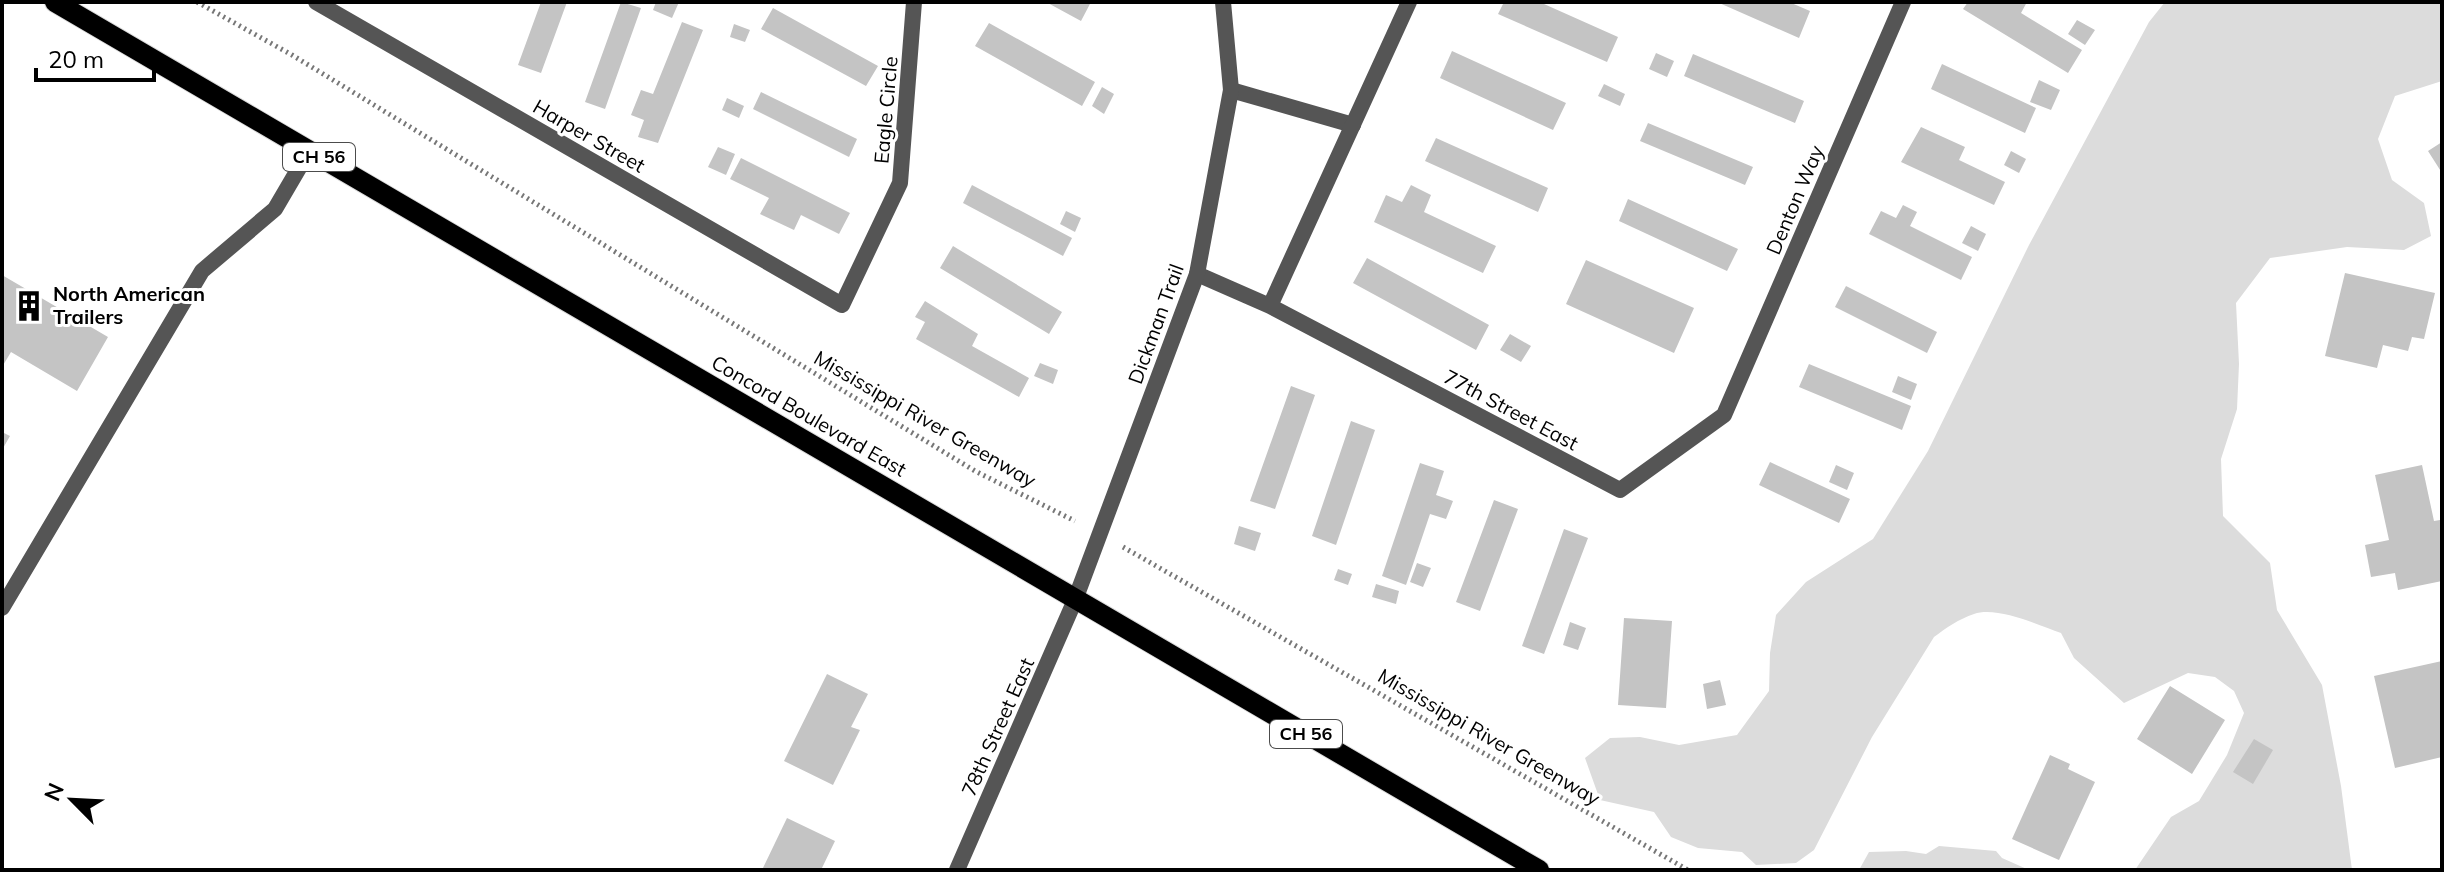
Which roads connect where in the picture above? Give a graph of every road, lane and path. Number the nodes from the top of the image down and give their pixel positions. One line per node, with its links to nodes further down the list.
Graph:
1 (55, 2): 10 (main road, Concord Boulevard East / CH 56)
2 (197, 2): 15 (path, Mississippi River Greenway)
3 (316, 2): 12 (street, Harper Street)
4 (914, 2): 12 (street, Eagle Circle)
5 (1223, 2): 8 (street, Dickman Trail)
6 (1409, 2): 9 (street)
7 (1903, 2): 14 (street, Denton Way)
8 (1231, 90): 9 (street); 11 (street, Dickman Trail)
9 (1353, 125): 13 (street)
10 (309, 151): 16 (main road, Concord Boulevard East / CH 56); 17 (street)
11 (1197, 274): 13 (street, 77th Street East); 15 (street, Dickman Trail)
12 (842, 305)
13 (1270, 306): 14 (street, 77th Street East)
14 (1724, 415)
15 (1100, 533): 16 (street, Dickman Trail); 20 (path, Mississippi River Greenway)
16 (1075, 600): 18 (street, 78th Street East); 19 (main road, Concord Boulevard East / CH 56)
17 (2, 608)
18 (957, 870)
19 (1539, 870)
20 (1688, 870)

